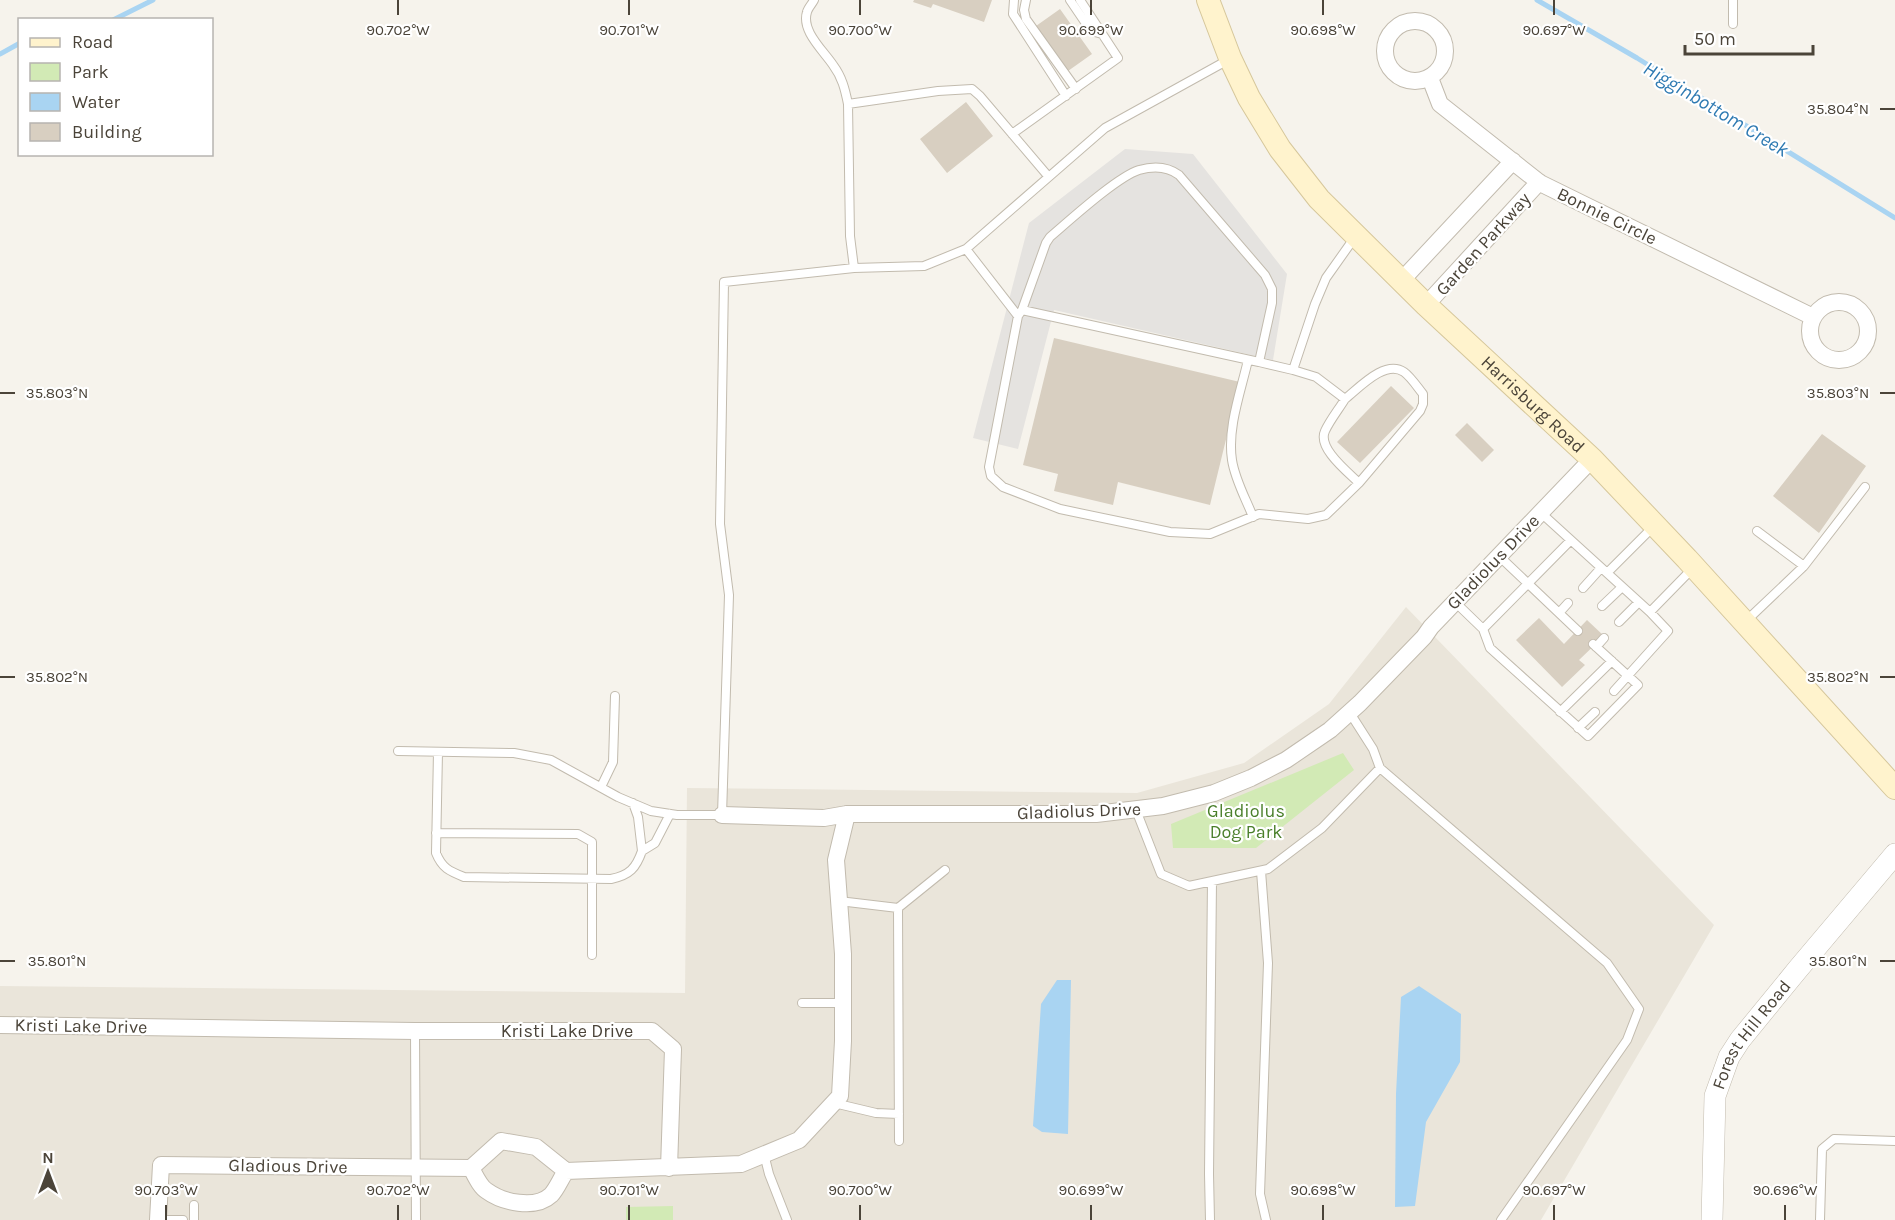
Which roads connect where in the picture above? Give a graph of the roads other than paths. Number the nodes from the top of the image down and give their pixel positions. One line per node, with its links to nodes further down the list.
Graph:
1 (814, 0): 14 (lane)
2 (1014, 0): 13 (lane)
3 (1026, 0): 12 (lane)
4 (1070, 0): 9 (lane)
5 (1080, 0): 9 (lane)
6 (1208, 0): 10 (main road, Harrisburg Road)
7 (1733, 0): 8 (lane)
8 (1733, 24)
9 (1102, 35): 12 (lane)
10 (1230, 58): 17 (lane); 19 (main road, Harrisburg Road)
11 (1430, 78): 16 (street, Bonnie Circle)
12 (1076, 88): 13 (lane)
13 (1066, 96): 15 (lane)
14 (848, 104): 15 (lane); 21 (lane)
15 (1012, 134): 17 (lane)
16 (1513, 161): 18 (street, Bonnie Circle); 22 (street, Garden Parkway)
17 (1048, 176): 20 (lane)
18 (1539, 182): 23 (street, Garden Parkway); 25 (street, Bonnie Circle)
19 (1355, 236): 22 (main road, Harrisburg Road); 28 (lane)
20 (966, 249): 21 (lane); 24 (lane)
21 (854, 268): 73 (lane)
22 (1401, 281): 23 (main road, Harrisburg Road)
23 (1426, 306): 30 (main road, Harrisburg Road)
24 (1020, 313): 26 (lane); 27 (lane); 34 (lane)
25 (1813, 316)
26 (1248, 360): 27 (lane); 34 (lane)
27 (1259, 362): 28 (lane)
28 (1293, 370): 29 (lane)
29 (1345, 399): 31 (lane); 31 (lane)
30 (1592, 459): 33 (street, Gladiolus Drive); 35 (main road, Harrisburg Road)
31 (1359, 483): 34 (lane)
32 (1865, 488): 39 (lane)
33 (1540, 513): 37 (lane); 38 (street, Gladiolus Drive)
34 (1253, 517)
35 (1654, 526): 40 (main road, Harrisburg Road); 41 (lane)
36 (1757, 531): 39 (lane)
37 (1570, 540): 41 (lane); 42 (lane)
38 (1499, 556): 42 (lane); 45 (street, Gladiolus Drive)
39 (1804, 566): 52 (lane)
40 (1694, 567): 49 (lane); 52 (main road, Harrisburg Road)
41 (1604, 570): 43 (lane); 44 (lane)
42 (1528, 584): 50 (lane); 53 (lane)
43 (1622, 587): 46 (lane); 48 (lane)
44 (1582, 588)
45 (1455, 602): 53 (lane); 62 (street, Gladiolus Drive)
46 (1639, 602): 49 (lane); 51 (lane)
47 (1568, 603): 50 (lane)
48 (1602, 606)
49 (1650, 612): 57 (lane)
50 (1559, 613): 54 (lane)
51 (1619, 622)
52 (1745, 623): 68 (main road, Harrisburg Road)
53 (1483, 629): 60 (lane)
54 (1578, 631)
55 (1604, 638): 56 (lane)
56 (1612, 661): 57 (lane); 60 (lane)
57 (1628, 675): 58 (lane); 63 (lane)
58 (1614, 691)
59 (615, 696): 67 (lane)
60 (1560, 712): 63 (lane)
61 (1595, 712): 63 (lane)
62 (1350, 713): 66 (lane); 70 (street, Gladiolus Drive)
63 (1578, 728)
64 (398, 751): 65 (lane)
65 (438, 752): 67 (lane); 74 (lane)
66 (1380, 768): 78 (lane); 105 (lane)
67 (601, 787): 69 (lane)
68 (1895, 788)
69 (633, 803): 71 (lane); 75 (lane)
70 (1136, 810): 72 (street, Gladiolus Drive); 80 (lane)
71 (670, 814): 73 (lane); 75 (lane)
72 (847, 814): 73 (street, Gladiolus Drive); 81 (street)
73 (722, 815)
74 (436, 833): 79 (lane); 79 (lane)
75 (642, 851): 79 (lane)
76 (1895, 854): 106 (street, Forest Hill Road)
77 (945, 870): 82 (lane)
78 (1262, 871): 80 (lane); 104 (lane)
79 (591, 879): 83 (lane)
80 (1212, 881): 103 (lane)
81 (839, 901): 82 (lane); 85 (street)
82 (898, 908): 89 (lane)
83 (592, 955)
84 (802, 1003): 85 (lane)
85 (843, 1003): 88 (street)
86 (0, 1025): 87 (street, Kristi Lake Drive)
87 (415, 1031): 93 (lane); 95 (street, Kristi Lake Drive)
88 (834, 1102): 89 (lane); 92 (street)
89 (899, 1114): 90 (lane)
90 (900, 1141)
91 (1895, 1141): 107 (lane)
92 (764, 1154): 95 (street); 102 (lane)
93 (415, 1168): 94 (street, Gladious Drive); 98 (street, Gladious Drive); 101 (lane)
94 (471, 1168): 96 (street); 96 (street)
95 (669, 1168): 96 (street)
96 (566, 1171)
97 (194, 1205): 100 (lane)
98 (158, 1220): 99 (lane)
99 (183, 1220)
100 (194, 1220)
101 (416, 1220)
102 (787, 1220)
103 (1210, 1220)
104 (1266, 1220)
105 (1501, 1220)
106 (1713, 1220)
107 (1820, 1220)

